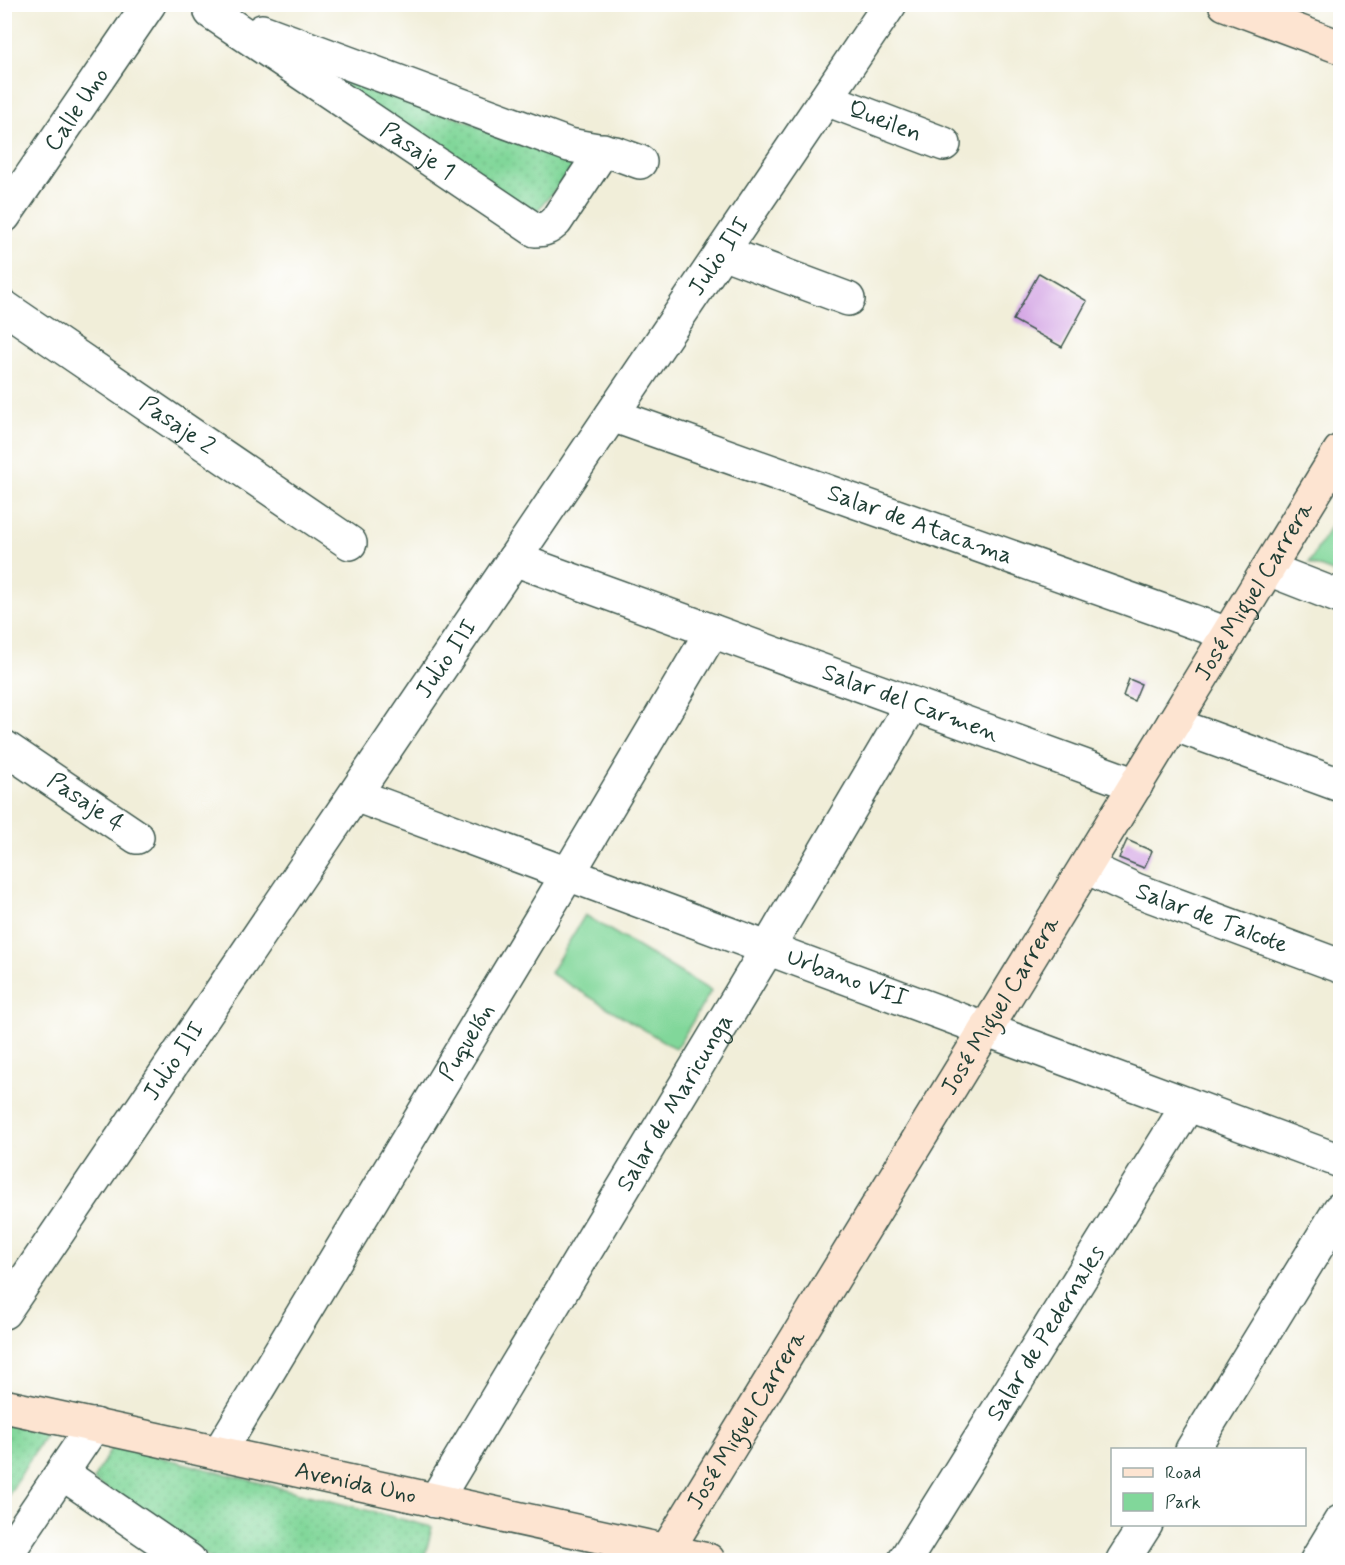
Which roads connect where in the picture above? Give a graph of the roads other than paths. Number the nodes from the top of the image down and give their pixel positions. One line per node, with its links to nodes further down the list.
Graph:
1 (149, 4): 10 (street, Calle Uno)
2 (890, 4): 6 (street, Julio III)
3 (1225, 4): 5 (street)
4 (202, 8): 8 (street, Pasaje 1); 8 (street, Pasaje 1)
5 (1341, 47)
6 (826, 99): 7 (street, Queilen); 11 (street, Julio III)
7 (944, 144)
8 (603, 150): 9 (street, Pasaje 1)
9 (640, 162)
10 (4, 216)
11 (722, 252): 12 (street); 14 (street, Julio III)
12 (848, 299)
13 (4, 306): 16 (street, Pasaje 2)
14 (612, 415): 17 (street, Julio III); 21 (street, Salar de Atacama)
15 (1339, 457): 18 (street, José Miguel Carrera)
16 (350, 543)
17 (514, 559): 20 (street, Salar del Carmen); 27 (street, Julio III)
18 (1268, 569): 19 (street); 21 (street, José Miguel Carrera)
19 (1341, 597)
20 (712, 631): 22 (street, Salar del Carmen); 30 (street, Puquelón)
21 (1228, 634): 23 (street, José Miguel Carrera)
22 (912, 704): 25 (street, Salar del Carmen); 31 (street, Salar de Maricunga)
23 (1173, 724): 25 (street, José Miguel Carrera); 26 (street)
24 (4, 747): 28 (street, Pasaje 4)
25 (1136, 785): 29 (street, José Miguel Carrera)
26 (1341, 785)
27 (355, 795): 30 (street, Urbano VII); 37 (street, Julio III)
28 (137, 837)
29 (1086, 867): 32 (street, Salar de Talcote); 33 (street, José Miguel Carrera)
30 (568, 874): 31 (street, Urbano VII); 41 (street, Puquelón)
31 (768, 948): 33 (street, Urbano VII); 43 (street, Salar de Maricunga)
32 (1341, 966)
33 (986, 1029): 34 (street, Urbano VII); 47 (street, José Miguel Carrera)
34 (1188, 1105): 35 (street, Urbano VII); 51 (street, Salar de Pedernales)
35 (1341, 1161)
36 (1341, 1209): 40 (street)
37 (4, 1312)
38 (4, 1406): 39 (street, Avenida Uno)
39 (94, 1425): 41 (street, Avenida Uno); 42 (street)
40 (1193, 1448)
41 (219, 1453): 43 (street, Avenida Uno)
42 (62, 1473): 44 (street); 49 (street)
43 (435, 1501): 47 (street, Avenida Uno)
44 (19, 1514): 48 (street)
45 (1341, 1522): 53 (street)
46 (1145, 1526): 52 (street)
47 (663, 1556): 50 (street, Avenida Uno)
48 (4, 1558)
49 (189, 1560)
50 (708, 1560)
51 (904, 1560)
52 (1123, 1560)
53 (1317, 1560)

